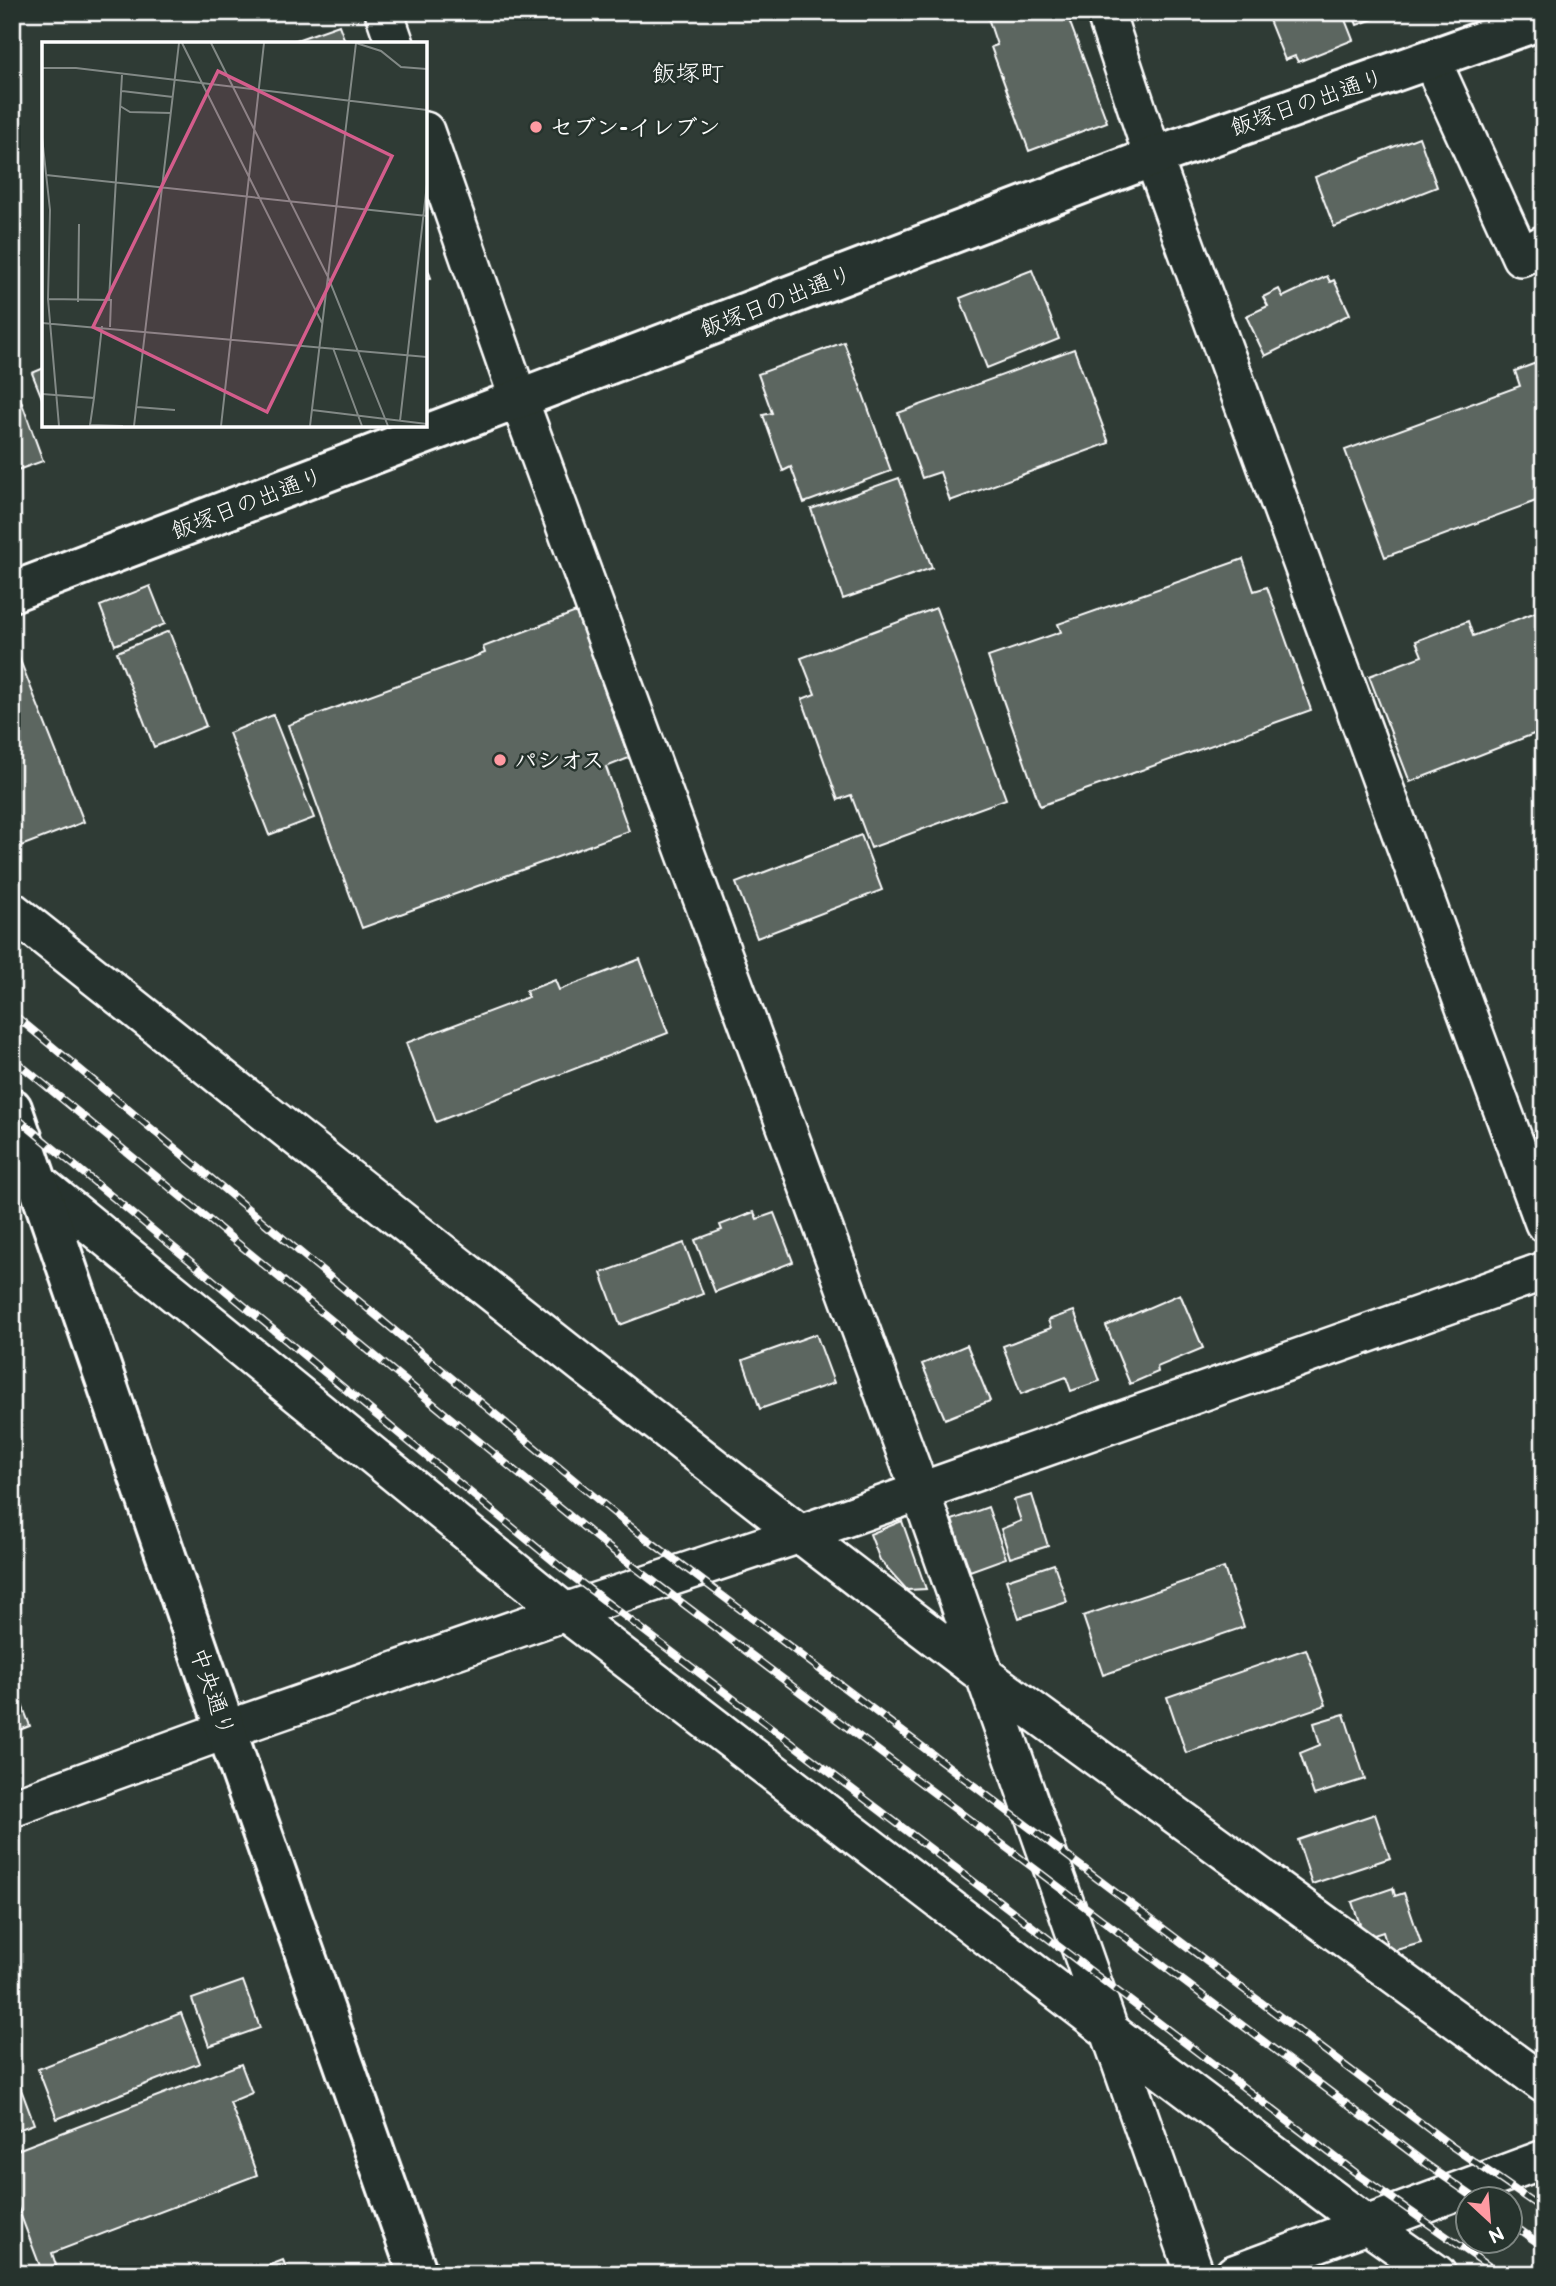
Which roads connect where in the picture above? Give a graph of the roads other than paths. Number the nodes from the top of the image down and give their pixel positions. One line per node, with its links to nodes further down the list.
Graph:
1 (384, 12): 5 (street)
2 (1105, 12): 8 (street)
3 (1544, 19): 4 (street, 飯塚日の出通り)
4 (1492, 24): 6 (street, 飯塚日の出通り)
5 (394, 42)
6 (1431, 59): 8 (street, 飯塚日の出通り); 9 (street)
7 (427, 137): 10 (street)
8 (1153, 157): 10 (street, 飯塚日の出通り); 15 (street)
9 (1542, 251)
10 (519, 400): 11 (street, 飯塚日の出通り); 17 (street)
11 (12, 592)
12 (12, 911): 18 (street)
13 (12, 1108): 14 (street, 中央通り)
14 (26, 1172): 19 (street); 21 (street, 中央通り)
15 (1544, 1223)
16 (1544, 1271): 17 (street)
17 (920, 1490): 18 (street); 20 (street)
18 (800, 1534): 19 (street); 20 (street)
19 (565, 1612): 21 (street); 23 (street)
20 (984, 1675): 23 (street); 24 (street)
21 (226, 1730): 22 (street); 27 (street, 中央通り)
22 (12, 1808)
23 (1111, 2032): 26 (street); 28 (street)
24 (1544, 2084)
25 (1544, 2159): 26 (street)
26 (1366, 2224): 29 (street); 30 (street)
27 (418, 2274)
28 (1195, 2274)
29 (1234, 2274)
30 (1437, 2274)

